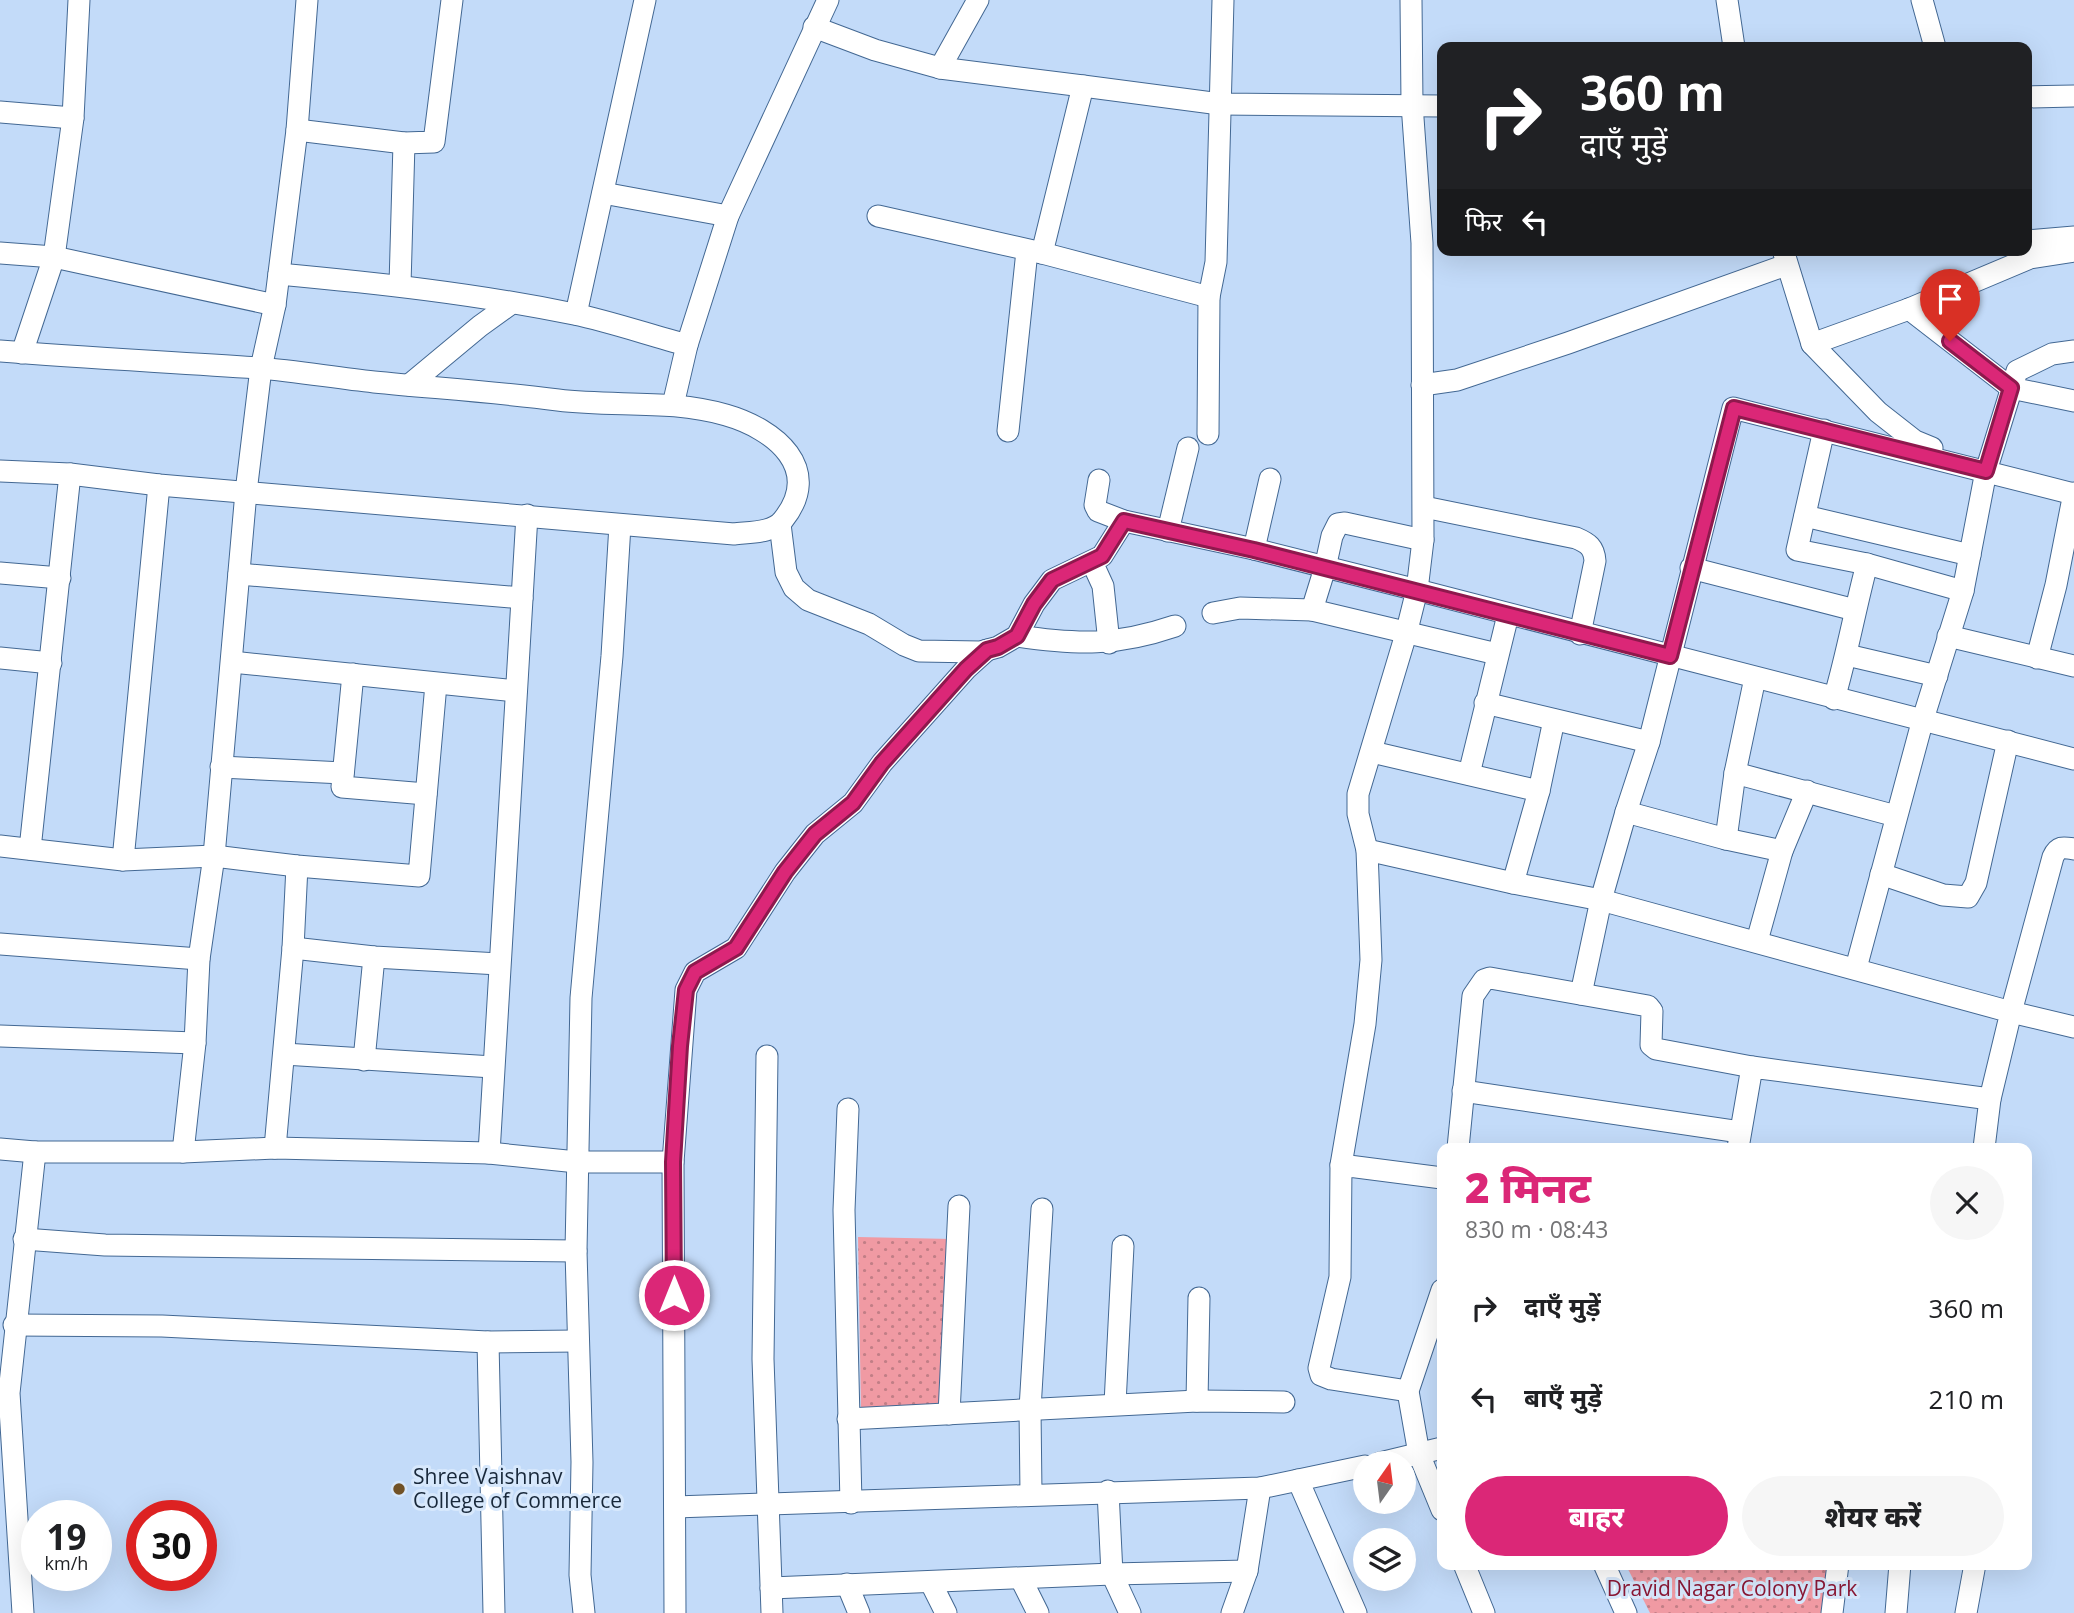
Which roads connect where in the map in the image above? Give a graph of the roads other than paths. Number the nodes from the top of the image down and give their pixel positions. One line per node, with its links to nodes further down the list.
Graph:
1 (79, 0): 22 (street)
2 (307, 0): 23 (street)
3 (452, 0): 24 (street)
4 (645, 0): 25 (street)
5 (828, 0): 11 (street)
6 (978, 0): 14 (street)
7 (1223, 0): 18 (street)
8 (1411, 0): 19 (street)
9 (1727, 0): 12 (street)
10 (1922, 0): 13 (street)
11 (814, 27): 14 (street); 26 (street)
12 (1733, 42)
13 (1934, 42)
14 (940, 68): 15 (street)
15 (1083, 86): 18 (street); 31 (street)
16 (2074, 96): 17 (street)
17 (2032, 97)
18 (1220, 104): 19 (street); 38 (street)
19 (1412, 104): 20 (street); 50 (street)
20 (1437, 106)
21 (0, 112): 22 (street)
22 (73, 118): 33 (street)
23 (297, 130): 24 (street); 36 (street)
24 (404, 143): 37 (street)
25 (603, 194): 26 (street); 42 (street)
26 (728, 216): 44 (street)
27 (878, 216): 31 (street)
28 (2074, 237): 29 (street)
29 (2032, 241)
30 (2074, 251): 35 (street)
31 (1035, 252): 38 (street); 55 (street)
32 (0, 253): 33 (street)
33 (54, 257): 40 (street); 47 (street)
34 (1784, 258): 43 (street); 50 (street)
35 (2001, 259): 41 (street)
36 (279, 274): 37 (street); 40 (street)
37 (400, 285): 39 (street)
38 (1209, 297): 56 (street)
39 (512, 303): 42 (street); 49 (street)
40 (275, 305): 48 (street)
41 (1909, 309): 43 (street); 51 (street)
42 (576, 314): 44 (street)
43 (1812, 344): 59 (street)
44 (687, 345): 53 (street)
45 (0, 351): 47 (street)
46 (2074, 351): 51 (street)
47 (22, 353): 48 (street)
48 (261, 368): 49 (street); 64 (street)
49 (409, 385): 53 (street)
50 (1422, 385): 66 (street)
51 (2011, 388): 52 (street); 59 (street)
52 (2074, 401)
53 (673, 405): 69 (street)
54 (1824, 430): 59 (street); 68 (street); 79 (street)
55 (1008, 431)
56 (1208, 434)
57 (1188, 448): 72 (street)
58 (0, 471): 60 (street)
59 (1986, 471): 65 (street); 75 (street)
60 (70, 474): 63 (street); 82 (street)
61 (1270, 479): 74 (street)
62 (1099, 480): 71 (street)
63 (159, 485): 64 (street); 135 (street)
64 (246, 492): 67 (street); 81 (street)
65 (2074, 494): 83 (street)
66 (1424, 507): 73 (street); 93 (street)
67 (527, 515): 70 (street); 86 (street)
68 (1805, 516): 75 (street); 77 (street)
69 (780, 524): 70 (street); 97 (street)
70 (620, 525): 168 (street)
71 (1120, 529): 72 (street); 76 (street)
72 (1168, 531): 74 (street)
73 (1423, 540): 78 (street); 84 (street)
74 (1254, 550): 78 (street)
75 (1970, 555): 85 (street)
76 (1097, 559): 94 (street); 96 (street)
77 (1867, 564): 85 (street); 88 (street)
78 (1325, 568): 84 (street); 87 (street)
79 (1691, 568): 88 (street); 100 (street)
80 (0, 573): 82 (street)
81 (239, 574): 86 (street); 103 (street)
82 (60, 578): 104 (street)
83 (2065, 587): 101 (street)
84 (1417, 590): 90 (street); 92 (street)
85 (1963, 591): 95 (street)
86 (522, 598): 110 (street)
87 (1312, 610): 89 (street); 92 (street)
88 (1855, 610): 99 (street)
89 (1213, 613)
90 (1508, 615): 93 (street); 98 (street)
91 (1175, 626): 96 (street)
92 (1406, 634): 98 (street); 117 (street)
93 (1580, 634): 100 (street)
94 (1017, 636): 96 (street); 97 (street)
95 (1948, 636): 101 (street); 107 (street)
96 (1109, 643)
97 (987, 650): 169 (street)
98 (1497, 654): 112 (street)
99 (1847, 655): 107 (street); 111 (street)
100 (1670, 656): 108 (street); 116 (street)
101 (2038, 658): 105 (street)
102 (0, 659): 104 (street)
103 (232, 662): 106 (street); 119 (street)
104 (51, 663): 130 (street)
105 (2074, 666)
106 (353, 674): 109 (street); 120 (street)
107 (1937, 676): 113 (street)
108 (1755, 678): 111 (street); 121 (street)
109 (436, 684): 110 (street); 125 (street)
110 (516, 691): 145 (street)
111 (1834, 699): 113 (street)
112 (1485, 703): 114 (street); 122 (street)
113 (1923, 719): 115 (street); 127 (street)
114 (1554, 720): 116 (street); 123 (street)
115 (2008, 741): 118 (street); 137 (street)
116 (1649, 742): 126 (street)
117 (1372, 752): 122 (street); 132 (street)
118 (2074, 759)
119 (221, 767): 120 (street); 134 (street)
120 (343, 773): 125 (street)
121 (1735, 773): 124 (street); 128 (street)
122 (1469, 774): 123 (street)
123 (1539, 791): 138 (street)
124 (1807, 791): 127 (street); 133 (street)
125 (426, 794): 136 (street)
126 (1626, 811): 128 (street); 139 (street)
127 (1896, 816): 137 (street)
128 (1726, 839): 133 (street)
129 (0, 846): 130 (street)
130 (30, 849): 135 (street)
131 (2074, 849): 148 (street)
132 (1367, 850): 138 (street); 170 (street)
133 (1782, 851): 140 (street)
134 (214, 856): 135 (street); 136 (street); 144 (street)
135 (123, 860)
136 (297, 866): 142 (street)
137 (1881, 874): 146 (street)
138 (1513, 883): 139 (street)
139 (1601, 900): 140 (street); 147 (street)
140 (1757, 942): 146 (street)
141 (0, 944): 144 (street)
142 (293, 948): 143 (street); 152 (street)
143 (374, 957): 145 (street); 154 (street)
144 (199, 959): 151 (street)
145 (499, 964): 155 (street)
146 (1856, 968): 148 (street)
147 (1581, 994): 156 (street); 157 (street)
148 (2011, 1012): 149 (street); 158 (street)
149 (2074, 1027)
150 (0, 1036): 151 (street)
151 (195, 1044): 165 (street)
152 (285, 1054): 154 (street); 163 (street)
153 (767, 1056): 200 (street)
154 (364, 1060): 155 (street)
155 (493, 1067): 167 (street)
156 (1752, 1067): 158 (street); 160 (street)
157 (1463, 1091): 160 (street); 161 (street)
158 (1990, 1099): 162 (street)
159 (848, 1109): 189 (street)
160 (1739, 1140)
161 (1458, 1143)
162 (1985, 1143)
163 (275, 1148): 165 (street); 167 (street)
164 (0, 1149): 166 (street)
165 (183, 1152): 166 (street)
166 (35, 1153): 174 (street)
167 (489, 1153): 168 (street)
168 (577, 1162): 169 (street); 176 (street)
169 (673, 1162): 201 (street)
170 (1341, 1165): 171 (street); 182 (street)
171 (1437, 1177)
172 (959, 1206): 188 (street)
173 (1042, 1209): 187 (street)
174 (24, 1239): 176 (street); 179 (street)
175 (1123, 1246): 186 (street)
176 (576, 1251): 180 (street)
177 (1199, 1297): 184 (street)
178 (1437, 1305): 182 (street)
179 (14, 1325): 181 (street); 183 (street)
180 (578, 1341): 181 (street); 215 (street)
181 (488, 1342): 214 (street)
182 (1408, 1391): 191 (street)
183 (4, 1393): 213 (street)
184 (1197, 1401): 185 (street); 186 (street)
185 (1284, 1402)
186 (1115, 1404): 187 (street)
187 (1030, 1409): 188 (street); 197 (street)
188 (949, 1414): 189 (street)
189 (848, 1419): 199 (street)
190 (1437, 1449): 191 (street)
191 (1419, 1454): 192 (street); 198 (street)
192 (1416, 1455)
193 (1353, 1469): 194 (street)
194 (1298, 1480): 195 (street); 223 (street)
195 (1260, 1488): 196 (street); 207 (street)
196 (1108, 1491): 197 (street); 208 (street)
197 (1031, 1494): 199 (street)
198 (1437, 1498)
199 (851, 1503): 200 (street)
200 (768, 1505): 201 (street); 212 (street)
201 (675, 1507): 216 (street)
202 (1466, 1570): 224 (street)
203 (1607, 1570): 225 (street)
204 (1837, 1570): 226 (street)
205 (1899, 1570): 227 (street)
206 (1974, 1570): 228 (street)
207 (1247, 1571): 208 (street); 222 (street)
208 (1112, 1574): 209 (street); 221 (street)
209 (1021, 1579): 210 (street); 220 (street)
210 (931, 1583): 211 (street); 219 (street)
211 (847, 1584): 212 (street); 218 (street)
212 (771, 1588): 217 (street)
213 (23, 1613)
214 (494, 1613)
215 (584, 1613)
216 (675, 1613)
217 (772, 1613)
218 (859, 1613)
219 (946, 1613)
220 (1038, 1613)
221 (1130, 1613)
222 (1232, 1613)
223 (1356, 1613)
224 (1484, 1613)
225 (1626, 1613)
226 (1832, 1613)
227 (1896, 1613)
228 (1966, 1613)

